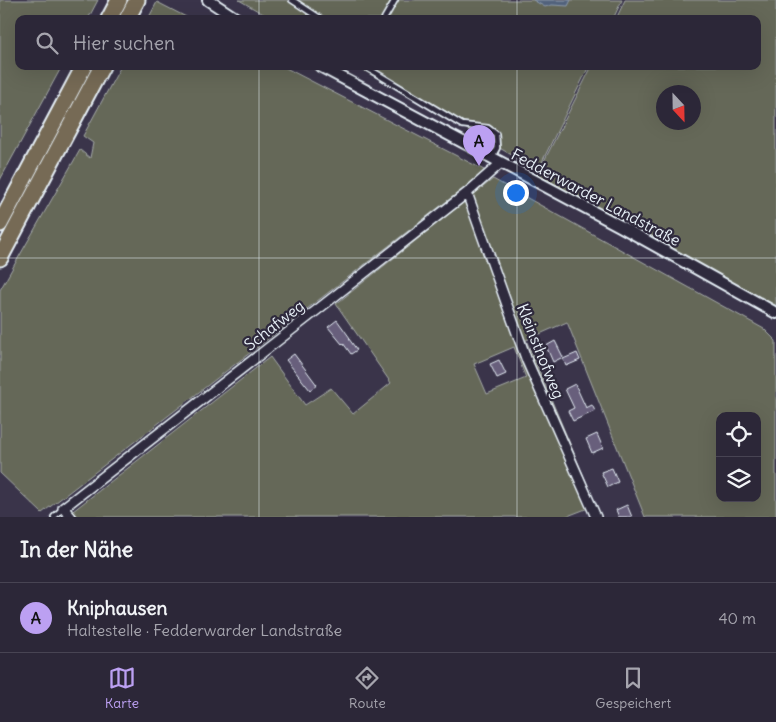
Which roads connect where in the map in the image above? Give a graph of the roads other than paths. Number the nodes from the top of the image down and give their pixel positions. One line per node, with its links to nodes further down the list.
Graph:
1 (119, 0): 6 (highway)
2 (137, 0): 7 (highway)
3 (208, 0): 8 (street)
4 (292, 0): 9 (lane)
5 (395, 0): 10 (lane)
6 (111, 15)
7 (129, 15)
8 (231, 15)
9 (315, 15)
10 (386, 15)
11 (82, 70): 17 (highway)
12 (100, 70): 18 (highway)
13 (327, 70): 15 (street, Fedderwarder Landstraße)
14 (371, 70): 15 (lane)
15 (496, 160): 16 (street, Schafweg); 19 (street, Fedderwarder Landstraße)
16 (467, 194): 20 (street, Schafweg); 23 (street, Kleinsthofweg)
17 (0, 224)
18 (0, 258)
19 (776, 313)
20 (63, 508): 21 (lane); 22 (street)
21 (54, 517)
22 (71, 517)
23 (596, 517)

